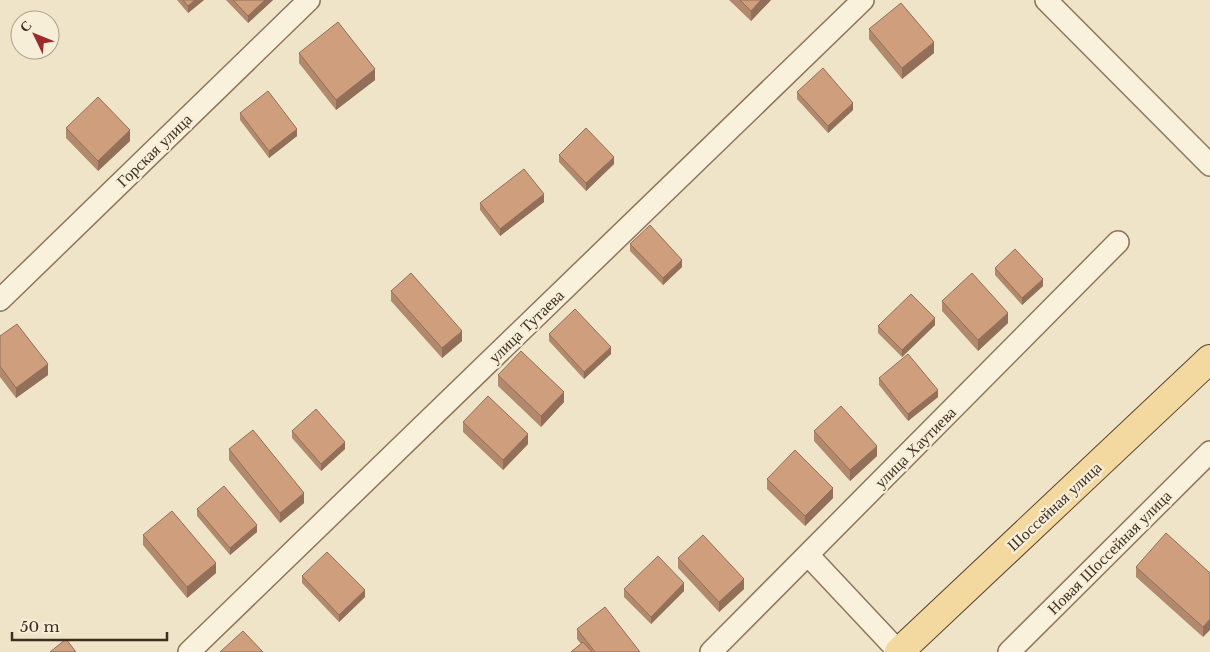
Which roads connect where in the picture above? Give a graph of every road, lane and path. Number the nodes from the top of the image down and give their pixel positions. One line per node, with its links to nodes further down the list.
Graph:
1 (309, 0): 6 (street, Горская улица)
2 (863, 0): 10 (street, улица Тутаева)
3 (1046, 0): 4 (street)
4 (1210, 165)
5 (1118, 242): 9 (street, улица Хаутиева)
6 (0, 300)
7 (1210, 359): 12 (main road, Шоссейная улица)
8 (1210, 452): 13 (street, Новая Шоссейная улица)
9 (808, 555): 11 (street, улица Хаутиева); 12 (street)
10 (189, 652)
11 (712, 652)
12 (899, 652)
13 (1009, 652)

